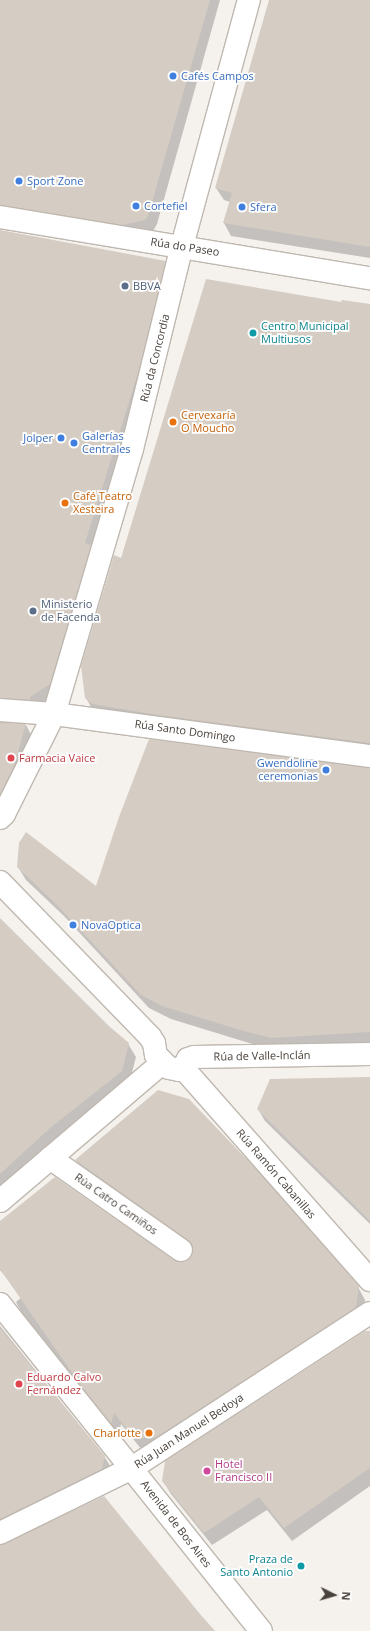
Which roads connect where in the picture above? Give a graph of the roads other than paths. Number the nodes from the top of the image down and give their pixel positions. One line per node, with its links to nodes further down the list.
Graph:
1 (249, 0): 3 (street, Rúa da Concordia)
2 (0, 217): 3 (street, Rúa do Paseo)
3 (182, 246): 4 (street, Rúa do Paseo); 6 (street, Rúa da Concordia)
4 (370, 278)
5 (0, 710): 6 (street, Rúa Santo Domingo)
6 (54, 714): 7 (street, Rúa Santo Domingo); 8 (street)
7 (370, 756)
8 (0, 818)
9 (0, 882): 11 (street)
10 (370, 1054): 12 (street, Rúa de Valle-Inclán)
11 (162, 1063): 12 (street); 13 (street)
12 (183, 1068): 16 (street, Rúa Ramón Cabanillas)
13 (50, 1158): 14 (street); 15 (street, Rúa Catro Camiños)
14 (0, 1201)
15 (181, 1250)
16 (370, 1280)
17 (0, 1304): 19 (street, Avenida de Bos Aires)
18 (370, 1313): 19 (street, Rúa Juan Manuel Bedoya)
19 (132, 1468): 20 (street, Rúa Juan Manuel Bedoya); 21 (street, Avenida de Bos Aires)
20 (0, 1533)
21 (261, 1631)

